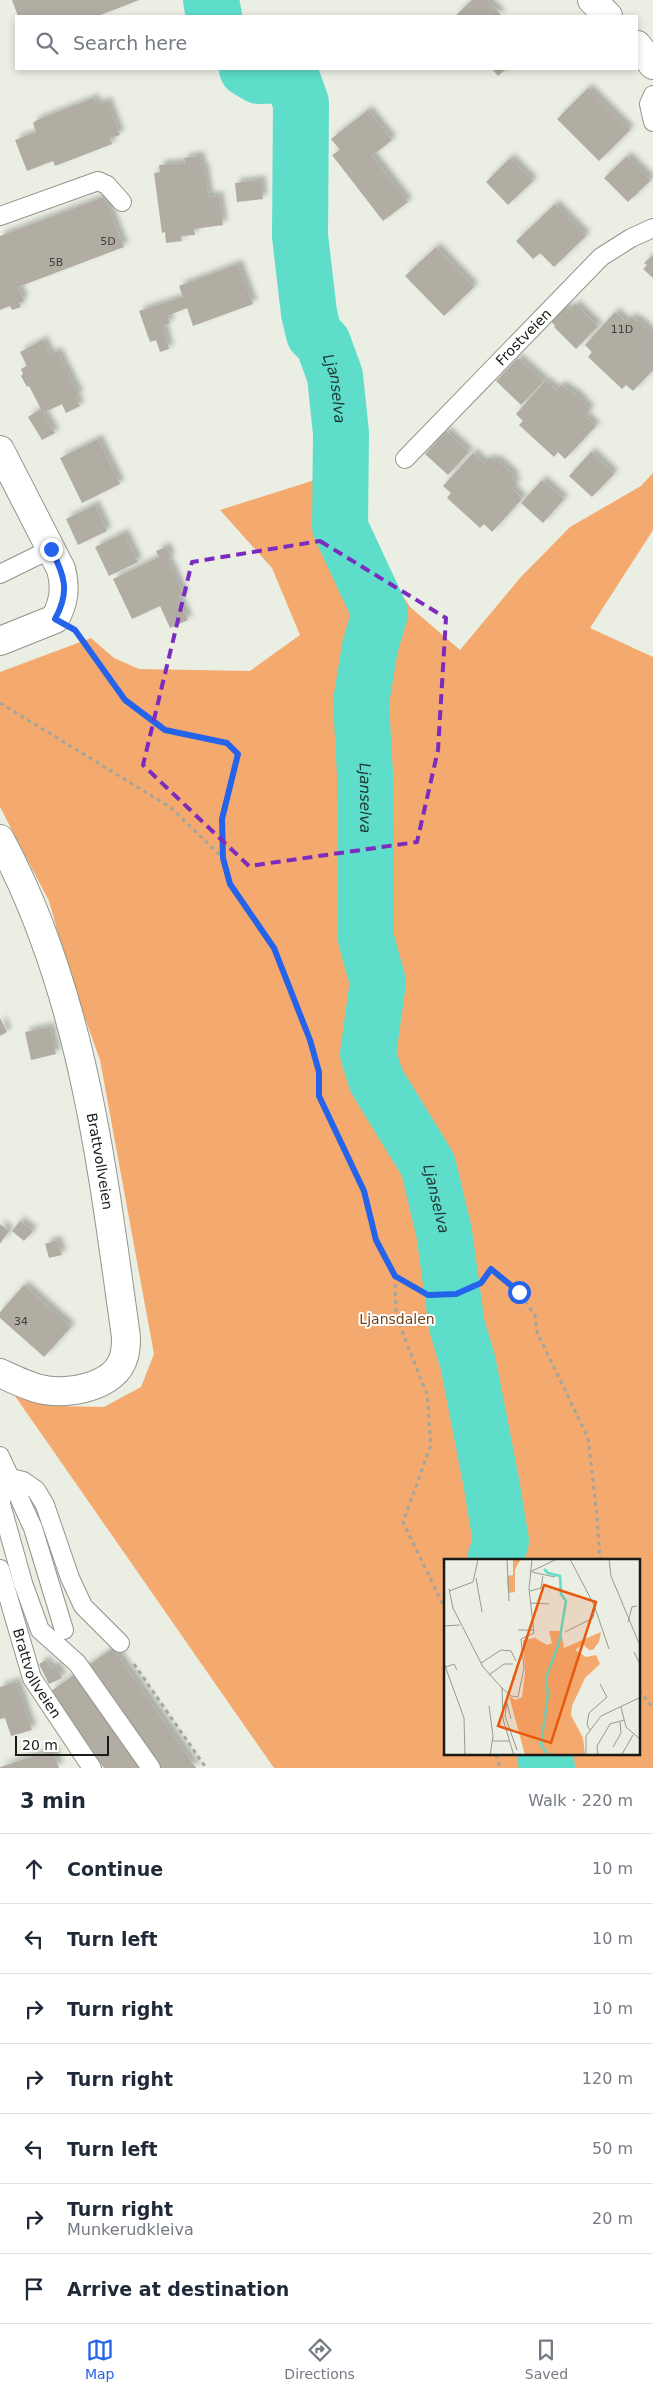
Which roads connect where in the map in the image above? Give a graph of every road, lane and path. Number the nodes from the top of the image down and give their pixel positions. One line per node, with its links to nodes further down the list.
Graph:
1 (592, 0): 2 (street)
2 (607, 15)
3 (638, 46): 4 (street)
4 (653, 65)
5 (653, 94): 6 (lane)
6 (653, 122)
7 (122, 202): 8 (lane)
8 (0, 216)
9 (653, 228): 11 (lane, Frostveien)
10 (0, 450): 12 (street)
11 (405, 459)
12 (51, 549): 13 (lane); 14 (street)
13 (0, 574)
14 (55, 619): 15 (street); 18 (path)
15 (0, 641)
16 (0, 703): 18 (path)
17 (0, 840): 20 (street, Brattvollveien)
18 (223, 858): 19 (path)
19 (395, 1276): 23 (path); 25 (path)
20 (0, 1373)
21 (0, 1456): 22 (lane)
22 (11, 1478): 26 (lane); 27 (lane); 31 (lane)
23 (600, 1559)
24 (0, 1569): 30 (lane, Brattvollveien)
25 (444, 1607)
26 (64, 1630)
27 (120, 1642): 32 (path)
28 (640, 1691): 29 (path)
29 (653, 1708)
30 (92, 1768)
31 (152, 1768)
32 (206, 1768)

